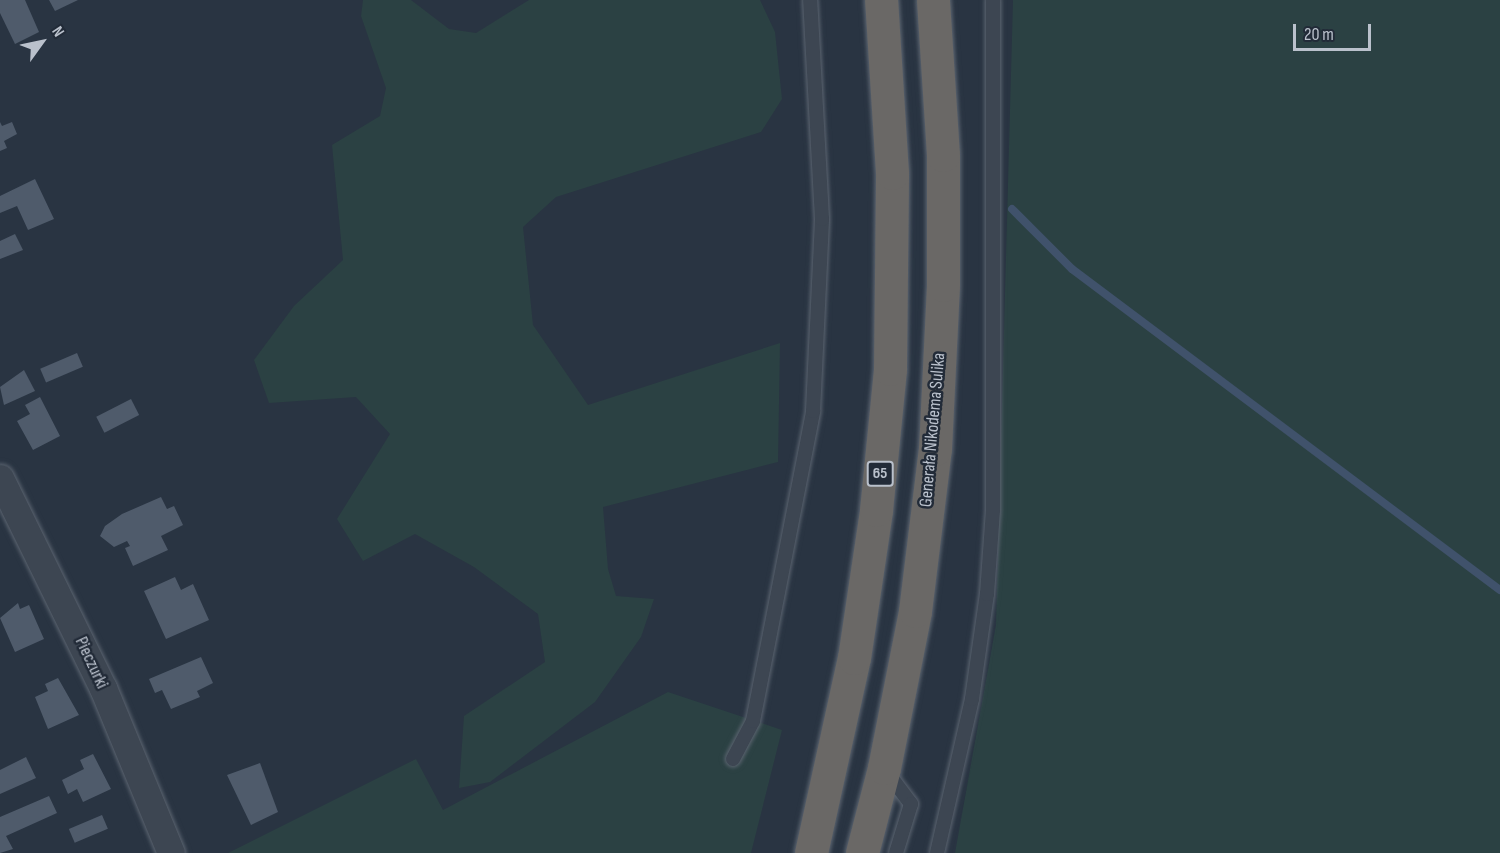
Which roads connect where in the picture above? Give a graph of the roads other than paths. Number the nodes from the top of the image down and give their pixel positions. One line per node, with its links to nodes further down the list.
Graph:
1 (810, 0): 6 (lane)
2 (881, 0): 9 (highway, 65)
3 (933, 0): 7 (highway, Generała Nikodema Sulika)
4 (993, 0): 12 (lane)
5 (0, 478): 8 (street, Pieczurki)
6 (733, 759)
7 (884, 768): 10 (highway, Generała Nikodema Sulika); 11 (lane)
8 (171, 853)
9 (811, 853)
10 (862, 853)
11 (896, 853)
12 (937, 853)

